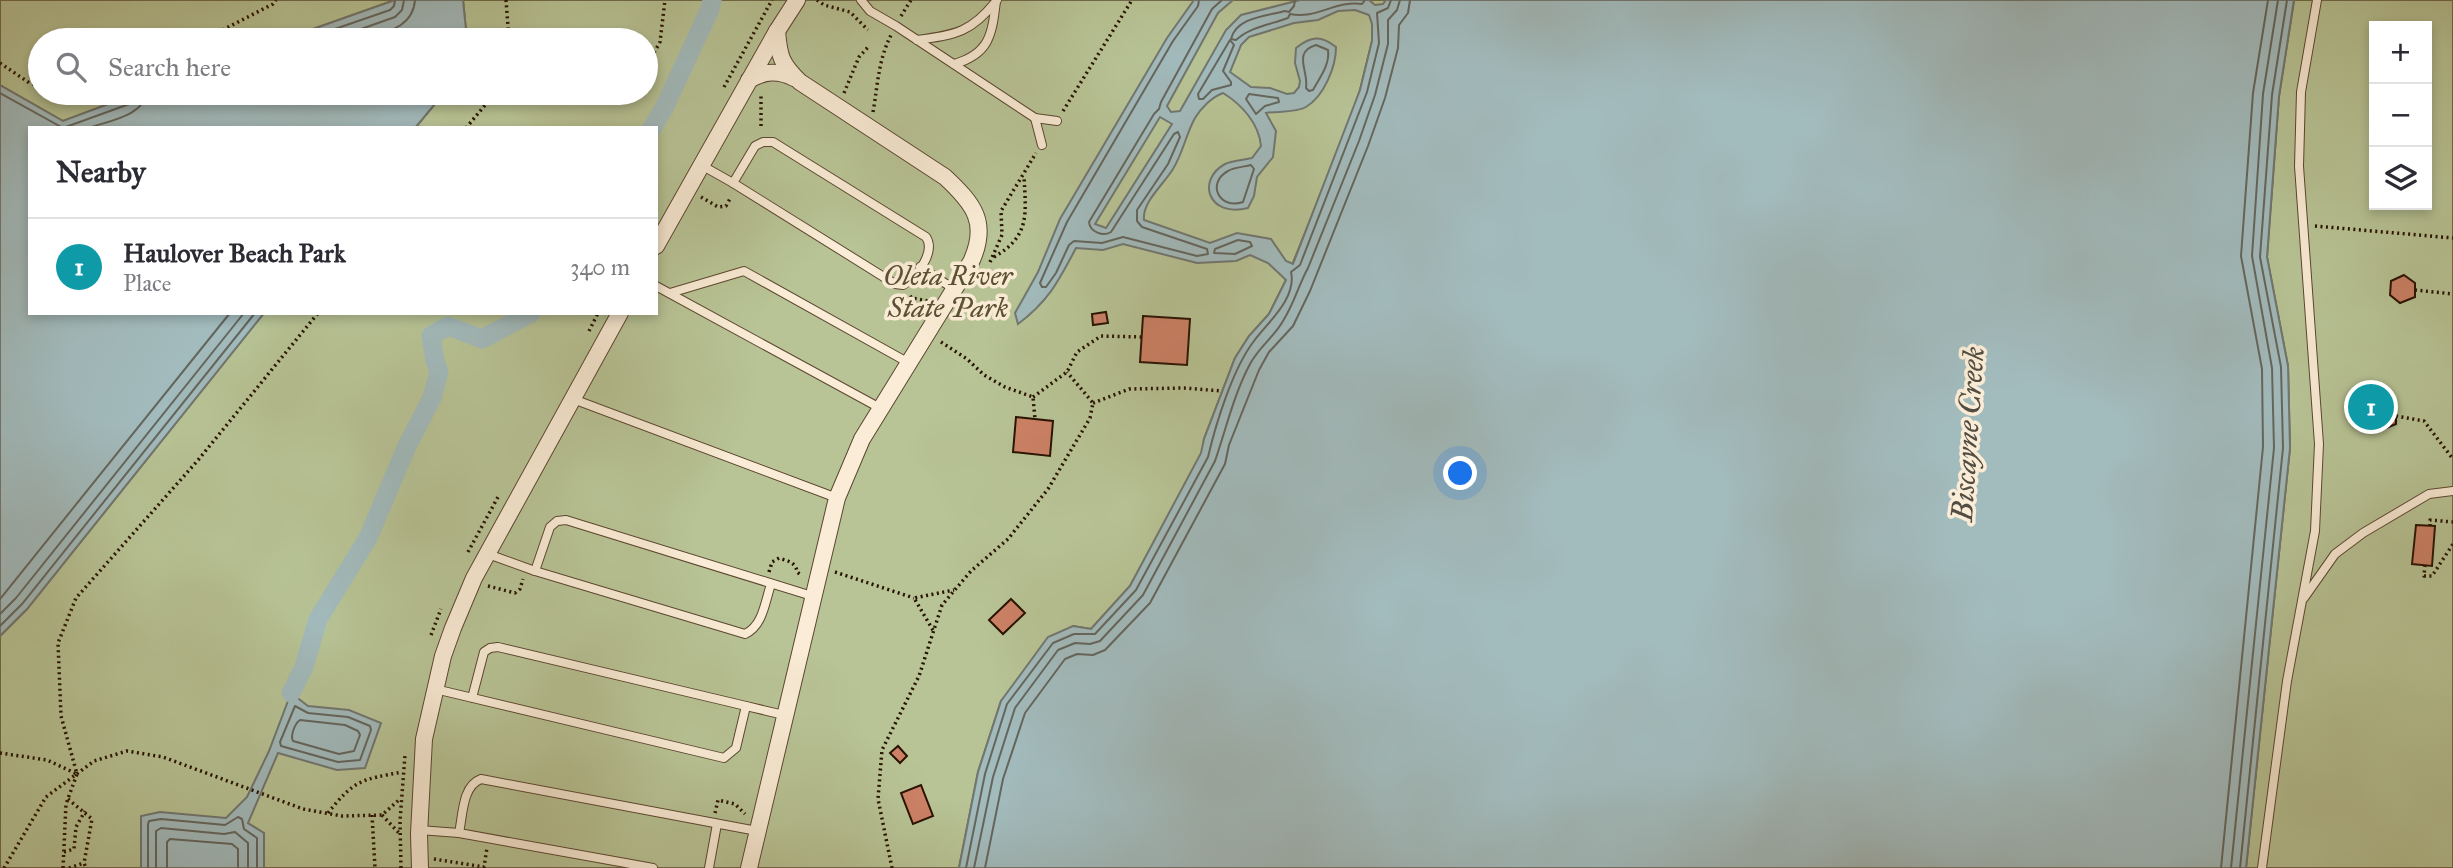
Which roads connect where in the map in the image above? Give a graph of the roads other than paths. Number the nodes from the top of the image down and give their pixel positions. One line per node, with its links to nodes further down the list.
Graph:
1 (797, 0): 5 (street)
2 (861, 0): 6 (lane)
3 (996, 0): 6 (lane); 7 (lane)
4 (2317, 0): 30 (lane)
5 (777, 31): 8 (street); 9 (street)
6 (918, 40): 7 (lane)
7 (954, 64): 10 (lane)
8 (755, 76): 9 (street); 13 (street)
9 (799, 81): 18 (street)
10 (1035, 118): 11 (lane); 12 (lane)
11 (1057, 121)
12 (1042, 145)
13 (701, 165): 14 (lane); 15 (street)
14 (733, 183): 16 (lane); 16 (lane)
15 (658, 242)
16 (920, 267): 18 (lane)
17 (658, 287): 19 (lane)
18 (954, 289): 21 (street)
19 (670, 293): 21 (lane); 23 (lane)
20 (619, 315): 22 (street)
21 (909, 363): 23 (street)
22 (573, 399): 25 (lane); 26 (street)
23 (880, 408): 25 (street)
24 (2453, 491): 30 (lane)
25 (837, 498): 29 (street)
26 (488, 555): 27 (lane); 31 (street)
27 (531, 569): 28 (lane); 28 (lane)
28 (771, 584): 29 (lane)
29 (812, 596): 34 (street)
30 (2302, 600): 43 (lane)
31 (435, 690): 32 (lane); 37 (street)
32 (472, 698): 33 (lane); 33 (lane)
33 (746, 706): 34 (lane)
34 (785, 715): 35 (street)
35 (754, 823): 36 (lane); 42 (street)
36 (717, 824): 38 (lane); 41 (lane)
37 (419, 832): 38 (lane); 39 (street)
38 (459, 833): 40 (lane)
39 (423, 863)
40 (653, 868)
41 (709, 868)
42 (748, 868)
43 (2262, 868)

